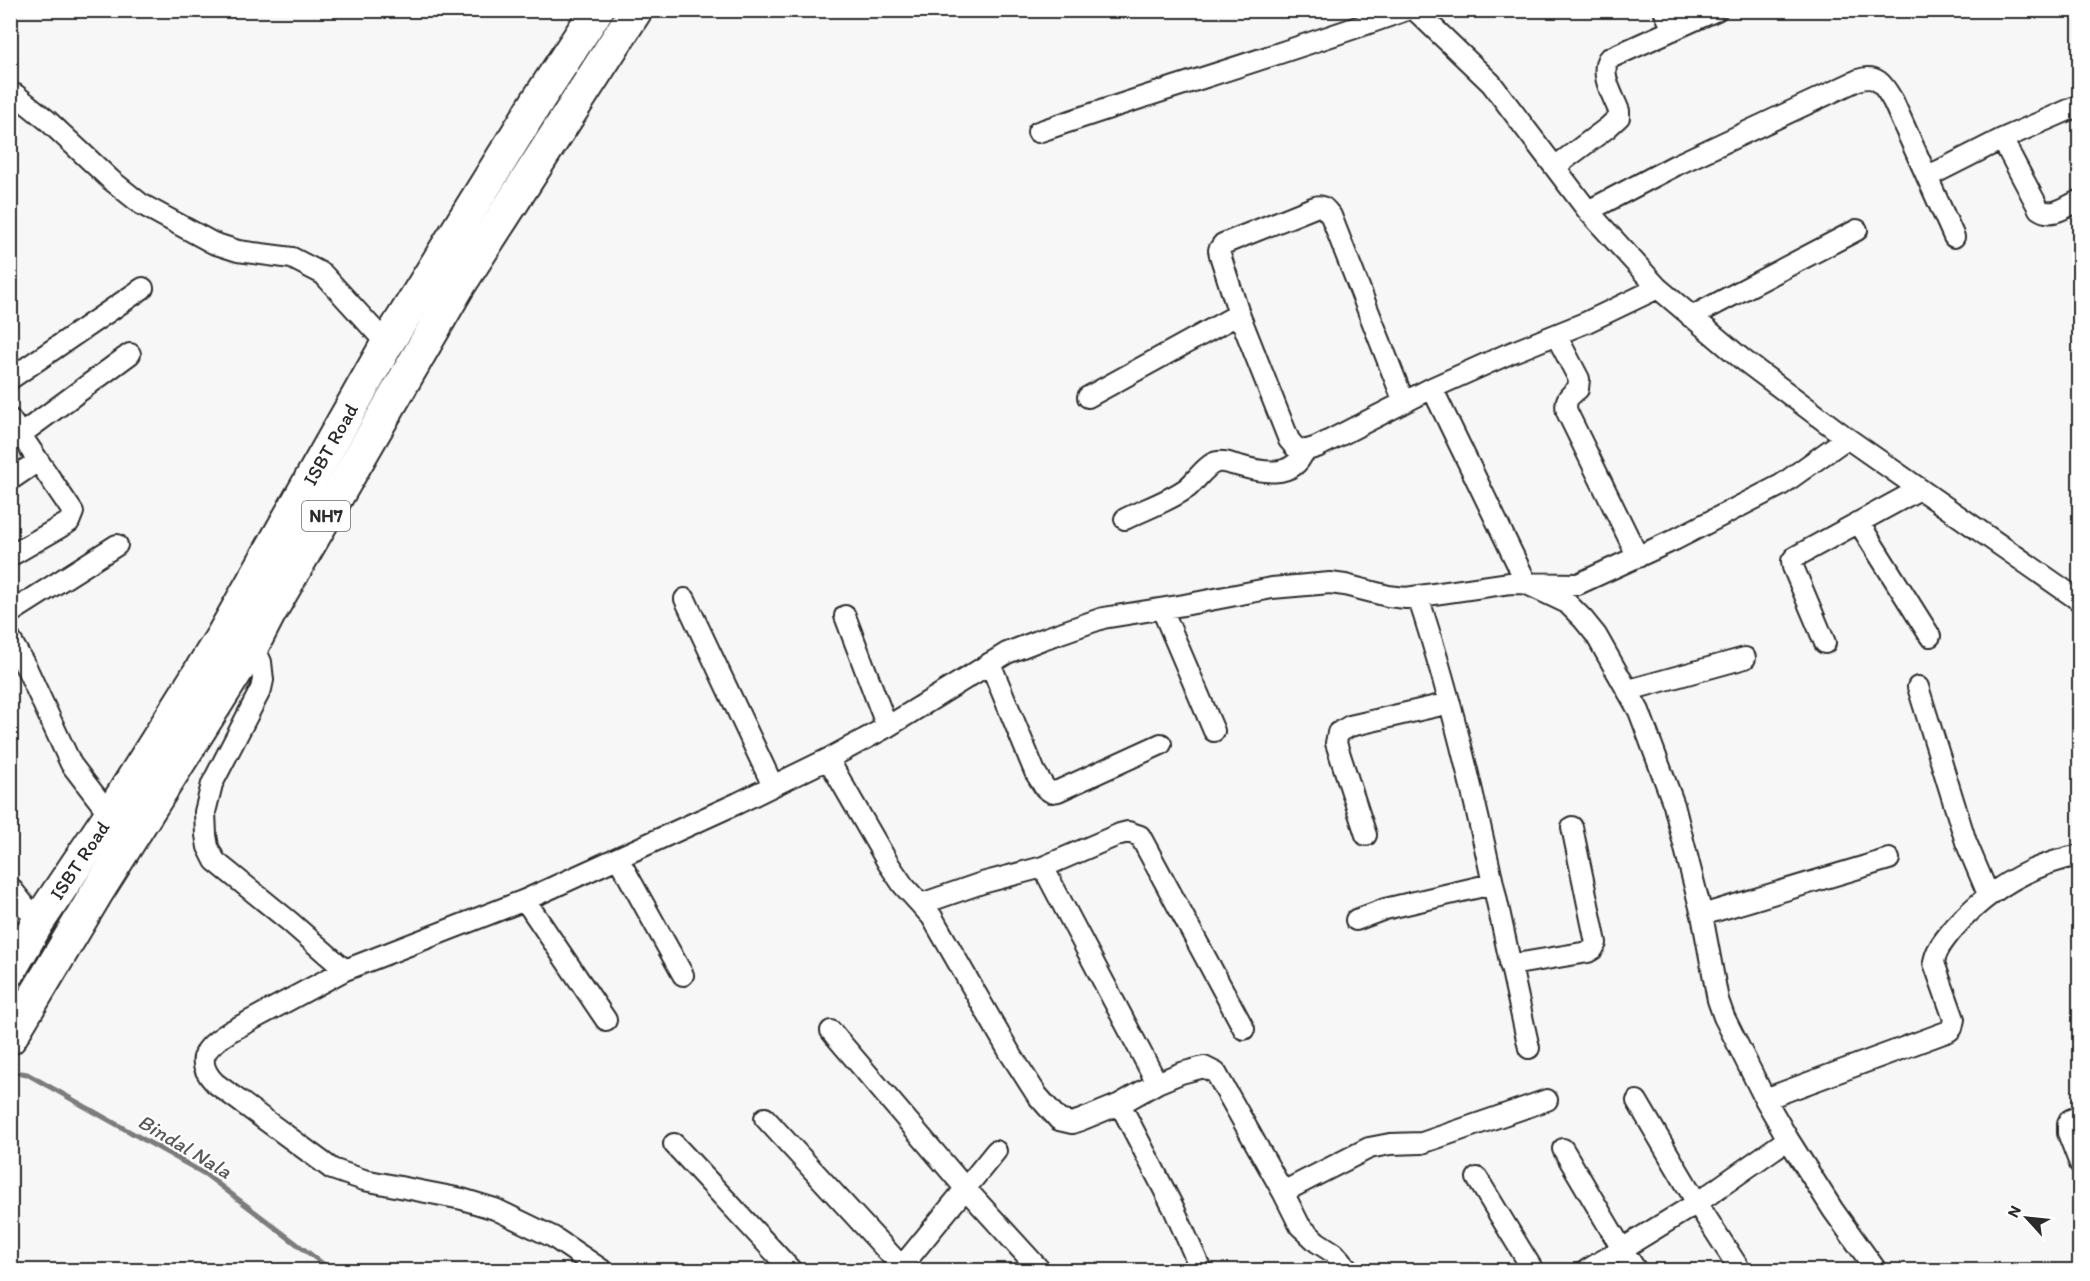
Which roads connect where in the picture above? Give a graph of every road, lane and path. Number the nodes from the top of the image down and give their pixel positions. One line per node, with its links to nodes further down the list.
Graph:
1 (597, 10): 23 (highway, ISBT Road / NH7)
2 (636, 10): 51 (highway, NH7)
3 (1406, 10): 10 (street)
4 (1415, 10): 12 (street)
5 (1664, 10): 7 (street)
6 (1717, 10): 7 (street)
7 (1673, 30): 12 (street)
8 (10, 93): 23 (street)
9 (2079, 105): 11 (street)
10 (1038, 132)
11 (2002, 140): 13 (street); 14 (street)
12 (1556, 166): 15 (street)
13 (1927, 177): 15 (street); 17 (street)
14 (2079, 200)
15 (1588, 211): 19 (street)
16 (1857, 230): 21 (street)
17 (1954, 237)
18 (143, 288): 25 (street)
19 (1658, 288): 21 (street); 22 (street)
20 (1239, 314): 27 (street); 28 (street); 31 (street)
21 (1691, 316): 30 (street)
22 (1556, 335): 26 (street); 39 (street)
23 (387, 344): 47 (highway, ISBT Road / NH7)
24 (130, 354): 29 (street)
25 (10, 379)
26 (1432, 388): 28 (street); 40 (street)
27 (1088, 397)
28 (1404, 402): 31 (street)
29 (15, 427): 32 (street)
30 (1847, 438): 34 (street); 39 (street)
31 (1304, 451): 35 (street)
32 (38, 461): 33 (street); 38 (street)
33 (10, 480)
34 (1918, 490): 36 (street); 43 (street)
35 (1125, 519)
36 (1859, 523): 48 (street); 50 (street)
37 (117, 545): 45 (street)
38 (10, 556)
39 (1638, 557): 40 (street)
40 (1527, 584): 41 (street); 55 (street)
41 (1418, 597): 44 (street); 56 (street)
42 (685, 599): 61 (street)
43 (2079, 601)
44 (1162, 609): 53 (street); 58 (street)
45 (10, 613)
46 (845, 616): 57 (street)
47 (225, 629): 51 (street); 62 (highway, ISBT Road / NH7)
48 (1930, 636)
49 (10, 639): 62 (street)
50 (1825, 643)
51 (253, 645): 78 (street); 82 (highway, NH7)
52 (1745, 658): 55 (street)
53 (990, 663): 57 (street); 59 (street)
54 (1918, 687): 71 (street)
55 (1629, 690): 74 (street)
56 (1450, 703): 64 (street); 69 (street)
57 (887, 727): 60 (street)
58 (1214, 730)
59 (1161, 744)
60 (828, 759): 61 (street); 73 (street)
61 (773, 786): 66 (street)
62 (110, 815): 76 (highway, ISBT Road / NH7)
63 (1572, 827): 77 (street)
64 (1366, 835)
65 (2079, 855): 71 (street)
66 (618, 858): 72 (street); 79 (street)
67 (1888, 859): 74 (street)
68 (1042, 867): 73 (street); 81 (street); 85 (street)
69 (1492, 884): 75 (street); 77 (street)
70 (10, 887): 76 (street)
71 (1988, 894): 86 (street)
72 (525, 900): 78 (street); 80 (street)
73 (921, 904): 89 (street)
74 (1702, 915): 86 (street)
75 (1356, 920)
76 (21, 943)
77 (1510, 964): 84 (street)
78 (345, 970): 103 (street)
79 (683, 975)
80 (606, 1020)
81 (1244, 1029)
82 (14, 1031)
83 (831, 1031): 98 (street)
84 (1528, 1048)
85 (1157, 1083): 89 (street); 99 (street)
86 (1765, 1099): 92 (street)
87 (1547, 1100): 99 (street)
88 (1637, 1101): 100 (street)
89 (1119, 1104): 106 (street)
90 (2079, 1116): 96 (street)
91 (765, 1118): 102 (street)
92 (1788, 1139): 100 (street); 112 (street)
93 (674, 1144): 104 (street)
94 (1563, 1149): 101 (street)
95 (996, 1151): 98 (street)
96 (2079, 1164)
97 (1477, 1178): 108 (street)
98 (965, 1188): 102 (street); 105 (street)
99 (1283, 1192): 107 (street)
100 (1697, 1203): 101 (street); 111 (street)
101 (1622, 1249): 109 (street); 110 (street)
102 (900, 1268)
103 (602, 1270)
104 (791, 1270)
105 (1040, 1270)
106 (1199, 1270)
107 (1350, 1270)
108 (1533, 1270)
109 (1587, 1270)
110 (1636, 1270)
111 (1740, 1270)
112 (1876, 1270)

